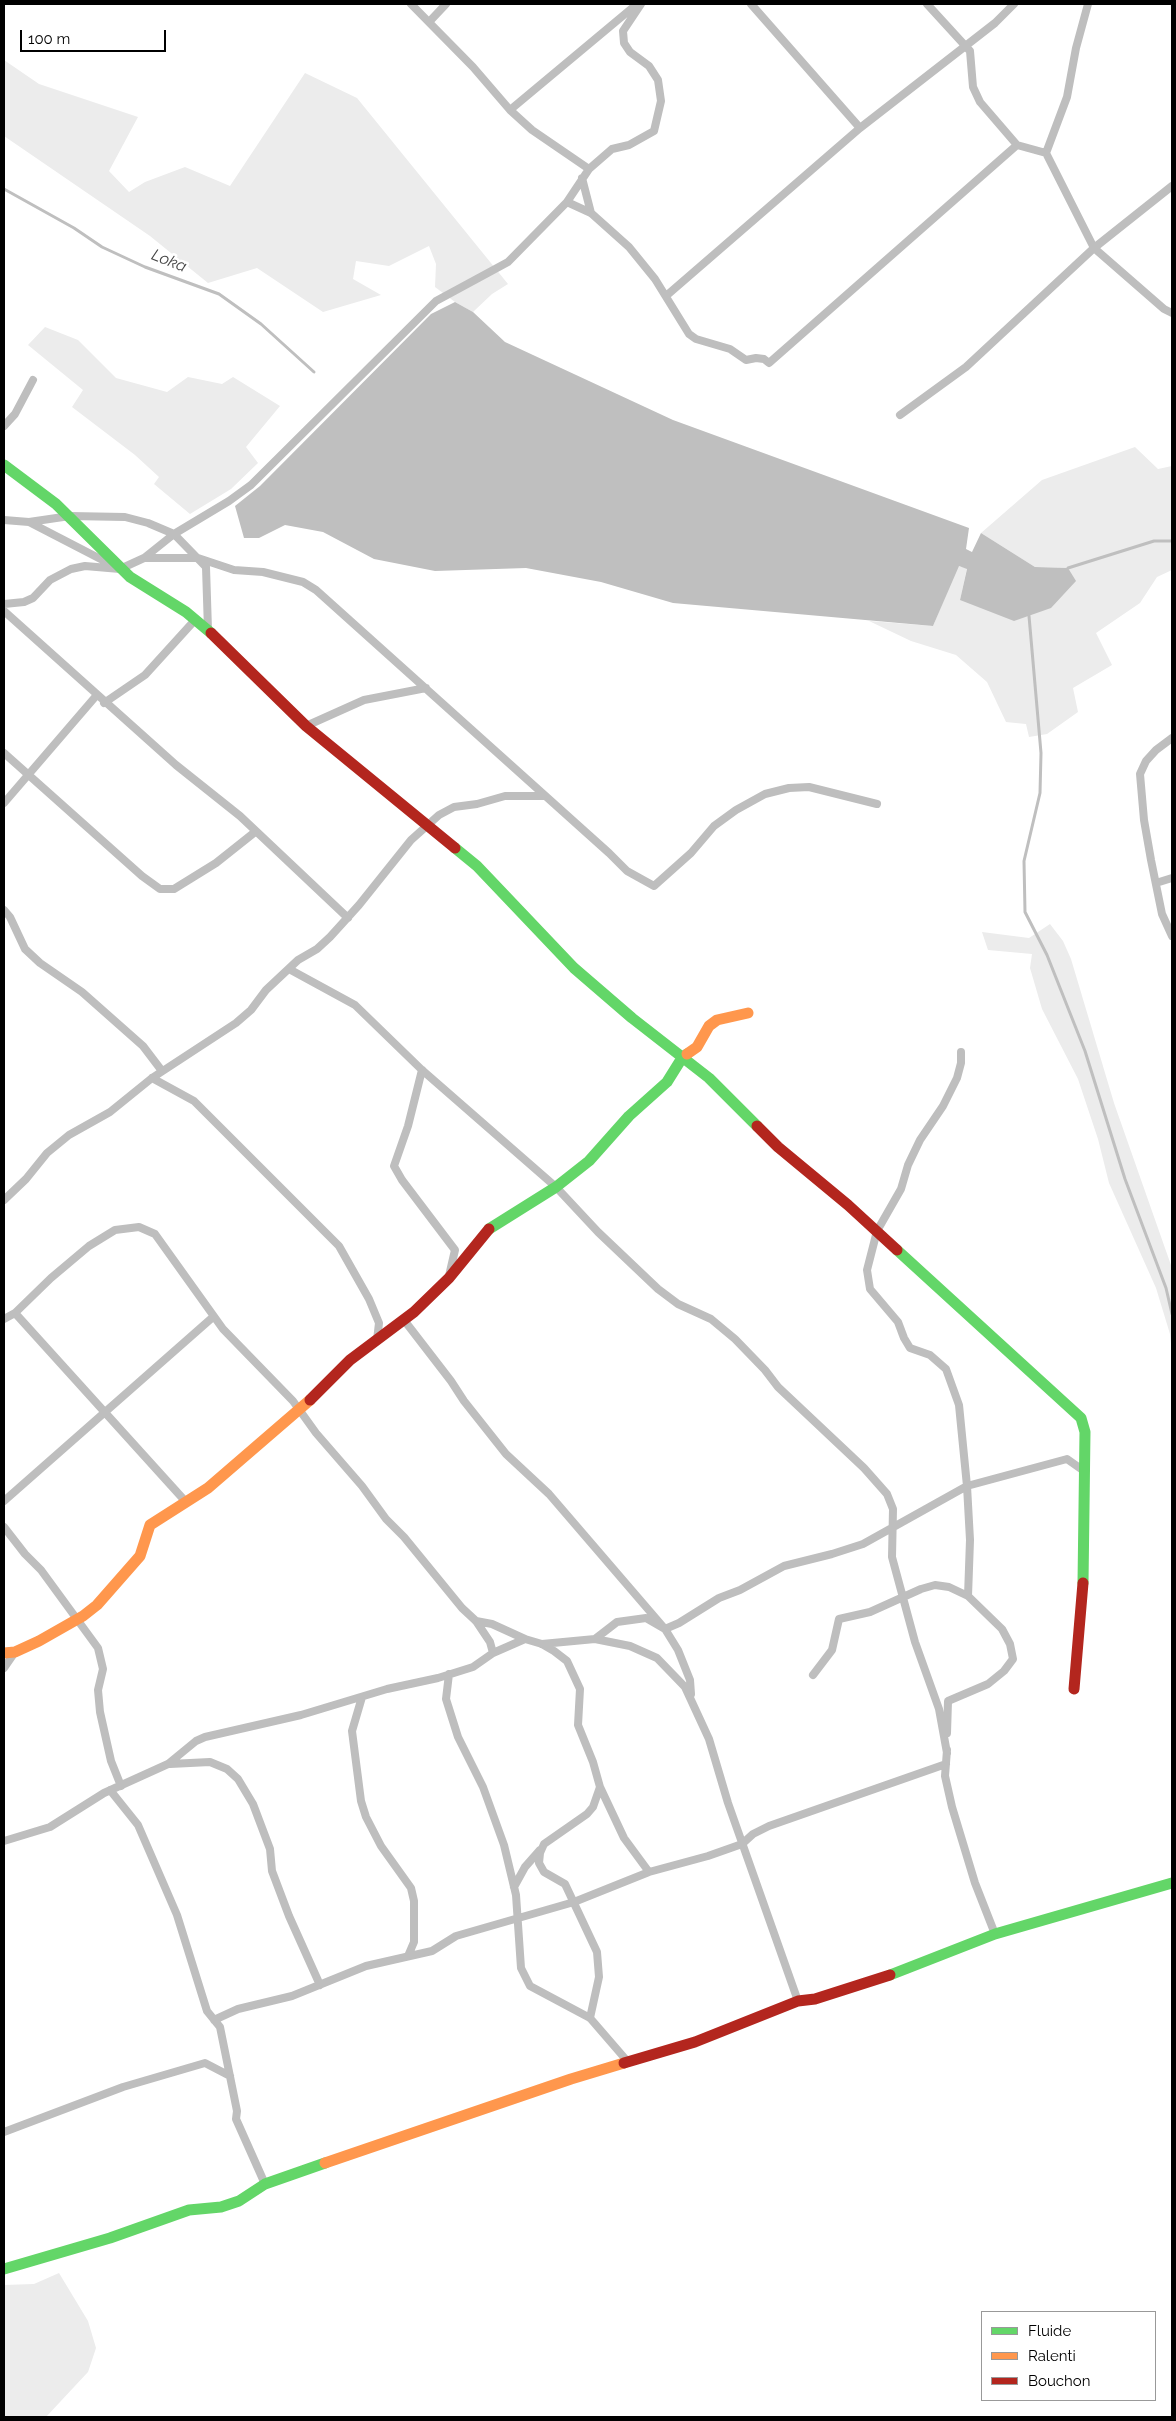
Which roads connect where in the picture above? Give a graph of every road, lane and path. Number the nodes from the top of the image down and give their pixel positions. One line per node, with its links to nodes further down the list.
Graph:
1 (411, 4): 9 (street)
2 (446, 4): 9 (street)
3 (637, 4): 11 (street)
4 (641, 4): 15 (street)
5 (751, 4): 12 (street)
6 (927, 4): 10 (street)
7 (1014, 4): 10 (street)
8 (1088, 4): 14 (street)
9 (430, 21): 11 (street)
10 (965, 46): 12 (street); 13 (street)
11 (510, 110): 15 (street)
12 (860, 128): 21 (street)
13 (1017, 145): 14 (street); 21 (street)
14 (1046, 153): 20 (street)
15 (589, 169): 16 (street)
16 (582, 178): 18 (street); 19 (street)
17 (1172, 186): 20 (street)
18 (567, 202): 19 (street); 30 (street)
19 (591, 213): 21 (street)
20 (1094, 248): 22 (street); 24 (street)
21 (666, 296)
22 (1172, 313)
23 (33, 380): 25 (street)
24 (900, 415)
25 (4, 426)
26 (4, 465): 27 (street)
27 (70, 516): 29 (street); 30 (street); 33 (street)
28 (4, 520): 29 (street)
29 (29, 522): 33 (street)
30 (174, 534): 31 (street); 32 (street)
31 (144, 558): 32 (street); 33 (street)
32 (198, 558): 37 (street); 38 (street)
33 (120, 569): 34 (street); 36 (street)
34 (4, 604)
35 (4, 611): 39 (street)
36 (195, 620): 37 (street); 40 (street)
37 (208, 630): 41 (street)
38 (426, 688): 41 (street); 45 (street)
39 (96, 696): 40 (street); 44 (street)
40 (104, 703): 49 (street)
41 (306, 726): 48 (street)
42 (1172, 738): 51 (street)
43 (4, 753): 44 (street)
44 (29, 776): 46 (street); 49 (street)
45 (544, 796): 47 (street); 48 (street)
46 (4, 803)
47 (877, 804)
48 (428, 826): 53 (street); 58 (street)
49 (255, 832): 53 (street)
50 (1172, 878): 51 (street)
51 (1156, 883): 54 (street)
52 (4, 910): 60 (street)
53 (348, 918): 55 (street)
54 (1172, 936)
55 (289, 969): 59 (street); 60 (street)
56 (748, 1013): 58 (street)
57 (961, 1052): 64 (street)
58 (682, 1058): 62 (street); 64 (street)
59 (422, 1070): 62 (street); 65 (street)
60 (162, 1071): 61 (street)
61 (152, 1078): 63 (street); 70 (street)
62 (556, 1187): 65 (street); 77 (street)
63 (4, 1200)
64 (877, 1232): 73 (street); 74 (street)
65 (449, 1278): 69 (street)
66 (15, 1313): 67 (street); 68 (street); 72 (street)
67 (213, 1317): 71 (street); 72 (street)
68 (4, 1320)
69 (404, 1320): 70 (street); 83 (street)
70 (377, 1340): 71 (street)
71 (300, 1410): 76 (street); 82 (street)
72 (105, 1412): 75 (street); 76 (street)
73 (1084, 1470): 74 (street); 92 (street)
74 (967, 1486): 77 (street); 79 (street)
75 (4, 1502)
76 (186, 1502): 81 (street)
77 (894, 1526): 80 (street); 83 (street)
78 (4, 1527): 81 (street)
79 (968, 1596): 80 (street); 95 (street)
80 (903, 1597): 91 (street); 95 (street)
81 (78, 1620): 87 (street); 98 (street)
82 (476, 1621): 85 (street); 88 (street)
83 (666, 1628): 84 (street); 94 (street)
84 (596, 1639): 86 (street); 94 (street)
85 (525, 1640): 86 (street); 88 (street)
86 (542, 1644): 99 (street)
87 (9, 1653): 89 (street)
88 (493, 1653): 90 (street)
89 (4, 1668)
90 (449, 1674): 93 (street); 106 (street)
91 (813, 1675)
92 (1074, 1689)
93 (362, 1697): 96 (street); 110 (street)
94 (691, 1701): 102 (street)
95 (947, 1753): 97 (street)
96 (168, 1764): 98 (street); 111 (street)
97 (946, 1764): 102 (street); 109 (street)
98 (121, 1786): 100 (street)
99 (600, 1788): 103 (street); 104 (street)
100 (110, 1790): 101 (street); 114 (street)
101 (4, 1841)
102 (742, 1844): 104 (street); 112 (street)
103 (543, 1846): 106 (street); 107 (street)
104 (650, 1872): 107 (street)
105 (1172, 1883): 109 (street)
106 (514, 1887): 108 (street)
107 (574, 1902): 108 (street); 113 (street)
108 (517, 1919): 110 (street); 113 (street)
109 (995, 1934): 112 (street)
110 (408, 1956): 111 (street)
111 (320, 1985): 114 (street)
112 (798, 2001): 115 (street)
113 (590, 2018): 115 (street)
114 (214, 2020): 116 (street)
115 (628, 2062): 118 (street)
116 (230, 2076): 117 (street); 118 (street)
117 (4, 2132)
118 (265, 2184): 119 (street)
119 (4, 2269)

